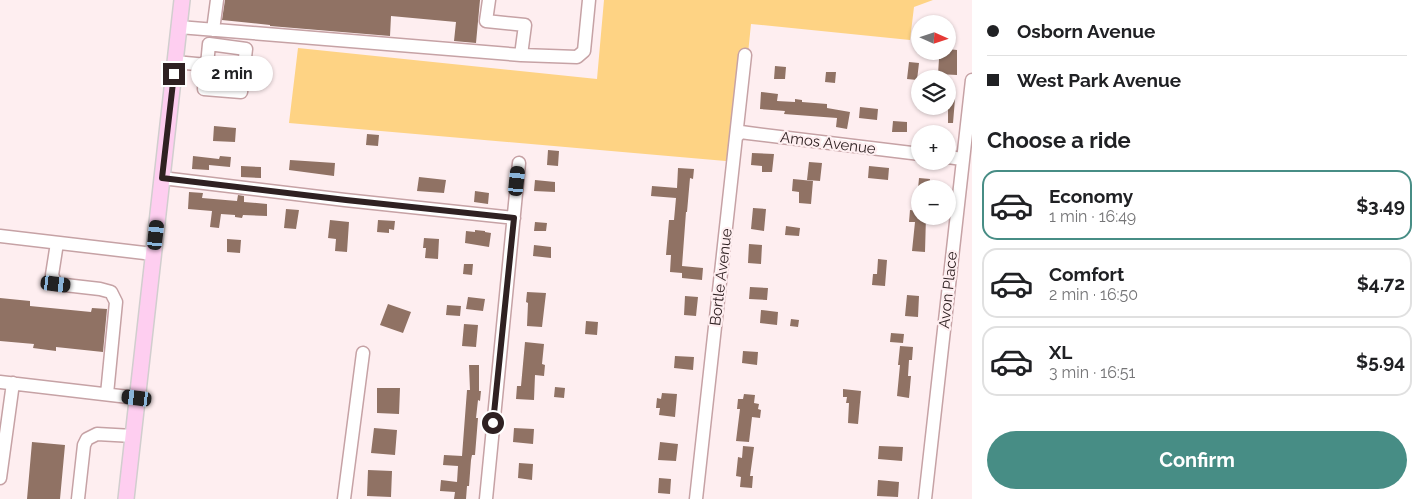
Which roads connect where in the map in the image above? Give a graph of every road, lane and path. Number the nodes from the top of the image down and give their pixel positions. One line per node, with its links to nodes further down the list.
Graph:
1 (182, 0): 5 (main road)
2 (217, 0): 6 (street)
3 (489, 0): 7 (street)
4 (589, 0): 7 (street)
5 (179, 27): 6 (street); 9 (main road)
6 (213, 30): 7 (street)
7 (521, 55)
8 (745, 55): 12 (street, Bortle Avenue)
9 (175, 62): 10 (street); 17 (main road)
10 (207, 65): 10 (street)
11 (972, 80): 15 (street, Avon Place)
12 (736, 136): 13 (street, Amos Avenue); 32 (street, Bortle Avenue)
13 (911, 153)
14 (956, 159): 15 (street)
15 (962, 159): 33 (street, Avon Place)
16 (519, 163): 18 (street)
17 (162, 178): 18 (street); 21 (main road)
18 (514, 218): 31 (street)
19 (0, 236): 20 (street)
20 (57, 243): 21 (street); 24 (street)
21 (154, 254): 25 (main road)
22 (363, 353): 30 (street)
23 (6, 382): 24 (street); 27 (street)
24 (107, 394): 25 (street)
25 (137, 398): 26 (main road)
26 (133, 436): 28 (street); 29 (main road)
27 (0, 478)
28 (78, 499)
29 (126, 499)
30 (344, 499)
31 (486, 499)
32 (696, 499)
33 (925, 499)

